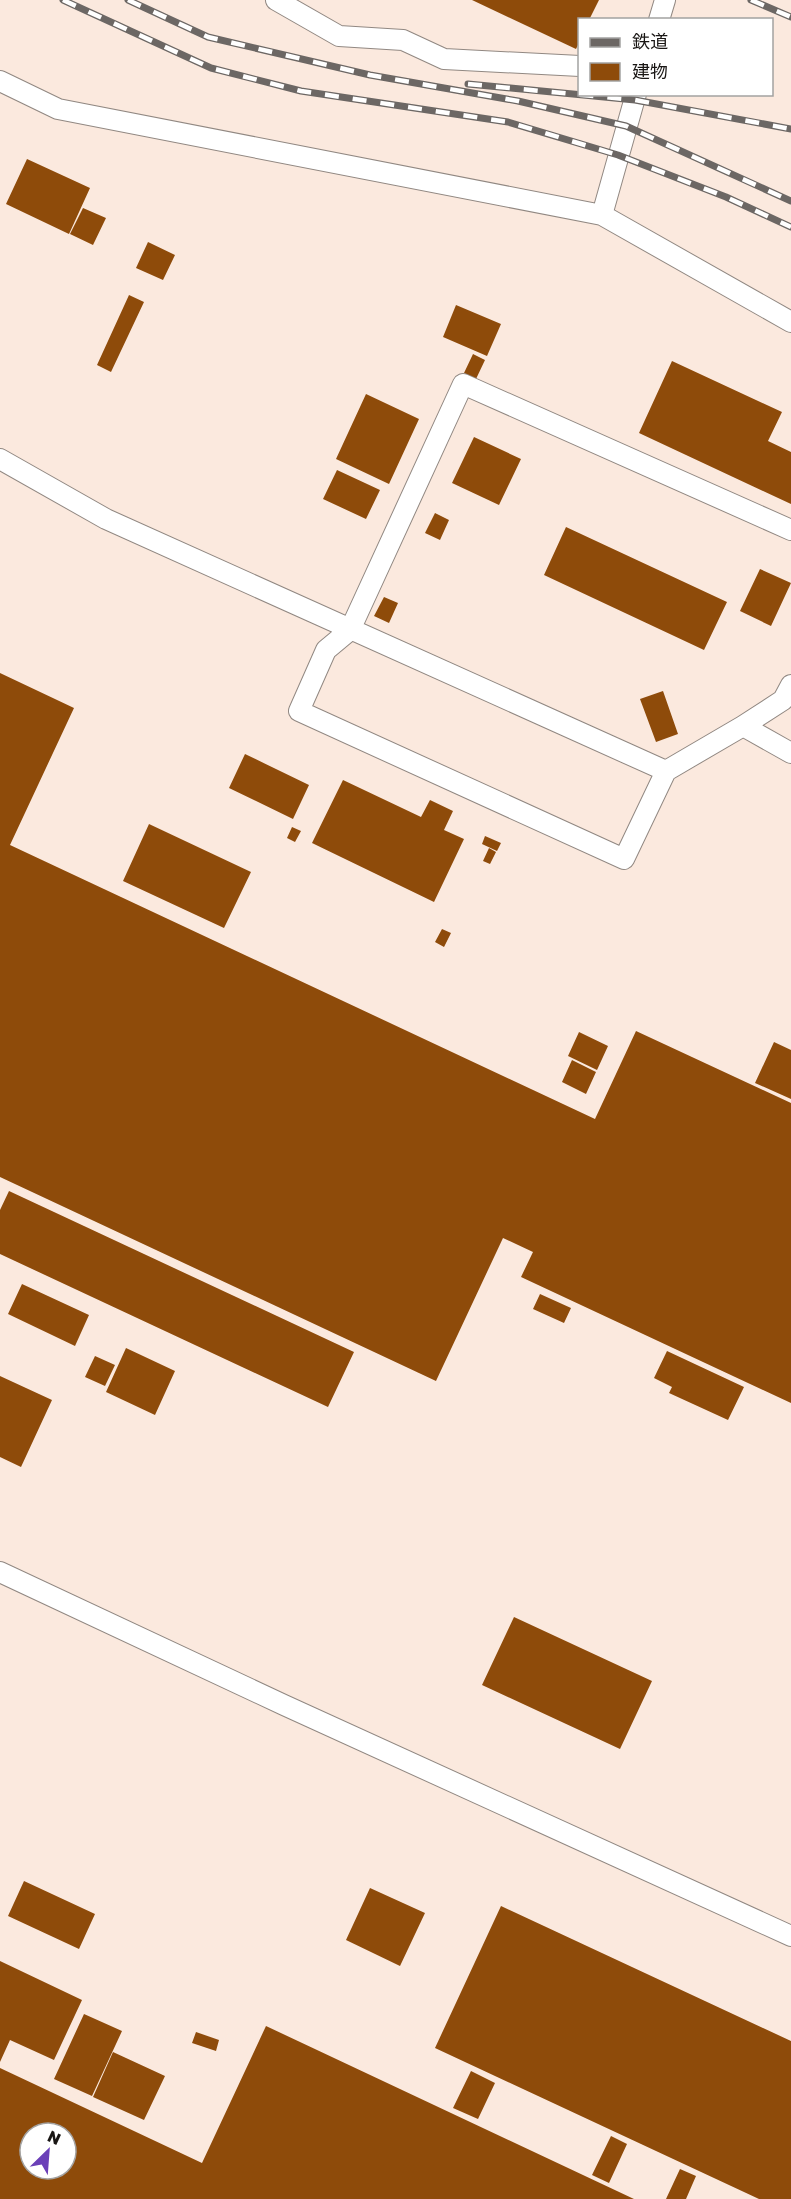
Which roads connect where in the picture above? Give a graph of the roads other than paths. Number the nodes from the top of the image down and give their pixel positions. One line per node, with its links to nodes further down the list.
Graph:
1 (276, 0): 4 (lane)
2 (665, 0): 3 (lane)
3 (660, 18)
4 (578, 66)
5 (0, 81): 7 (lane)
6 (635, 96): 7 (lane)
7 (602, 215): 8 (lane)
8 (791, 322)
9 (0, 459): 11 (lane)
10 (791, 530): 11 (lane)
11 (350, 630): 15 (lane); 15 (lane)
12 (791, 685): 13 (lane)
13 (743, 726): 14 (lane); 15 (lane)
14 (791, 753)
15 (666, 771)
16 (0, 1572): 17 (lane)
17 (791, 1936)

